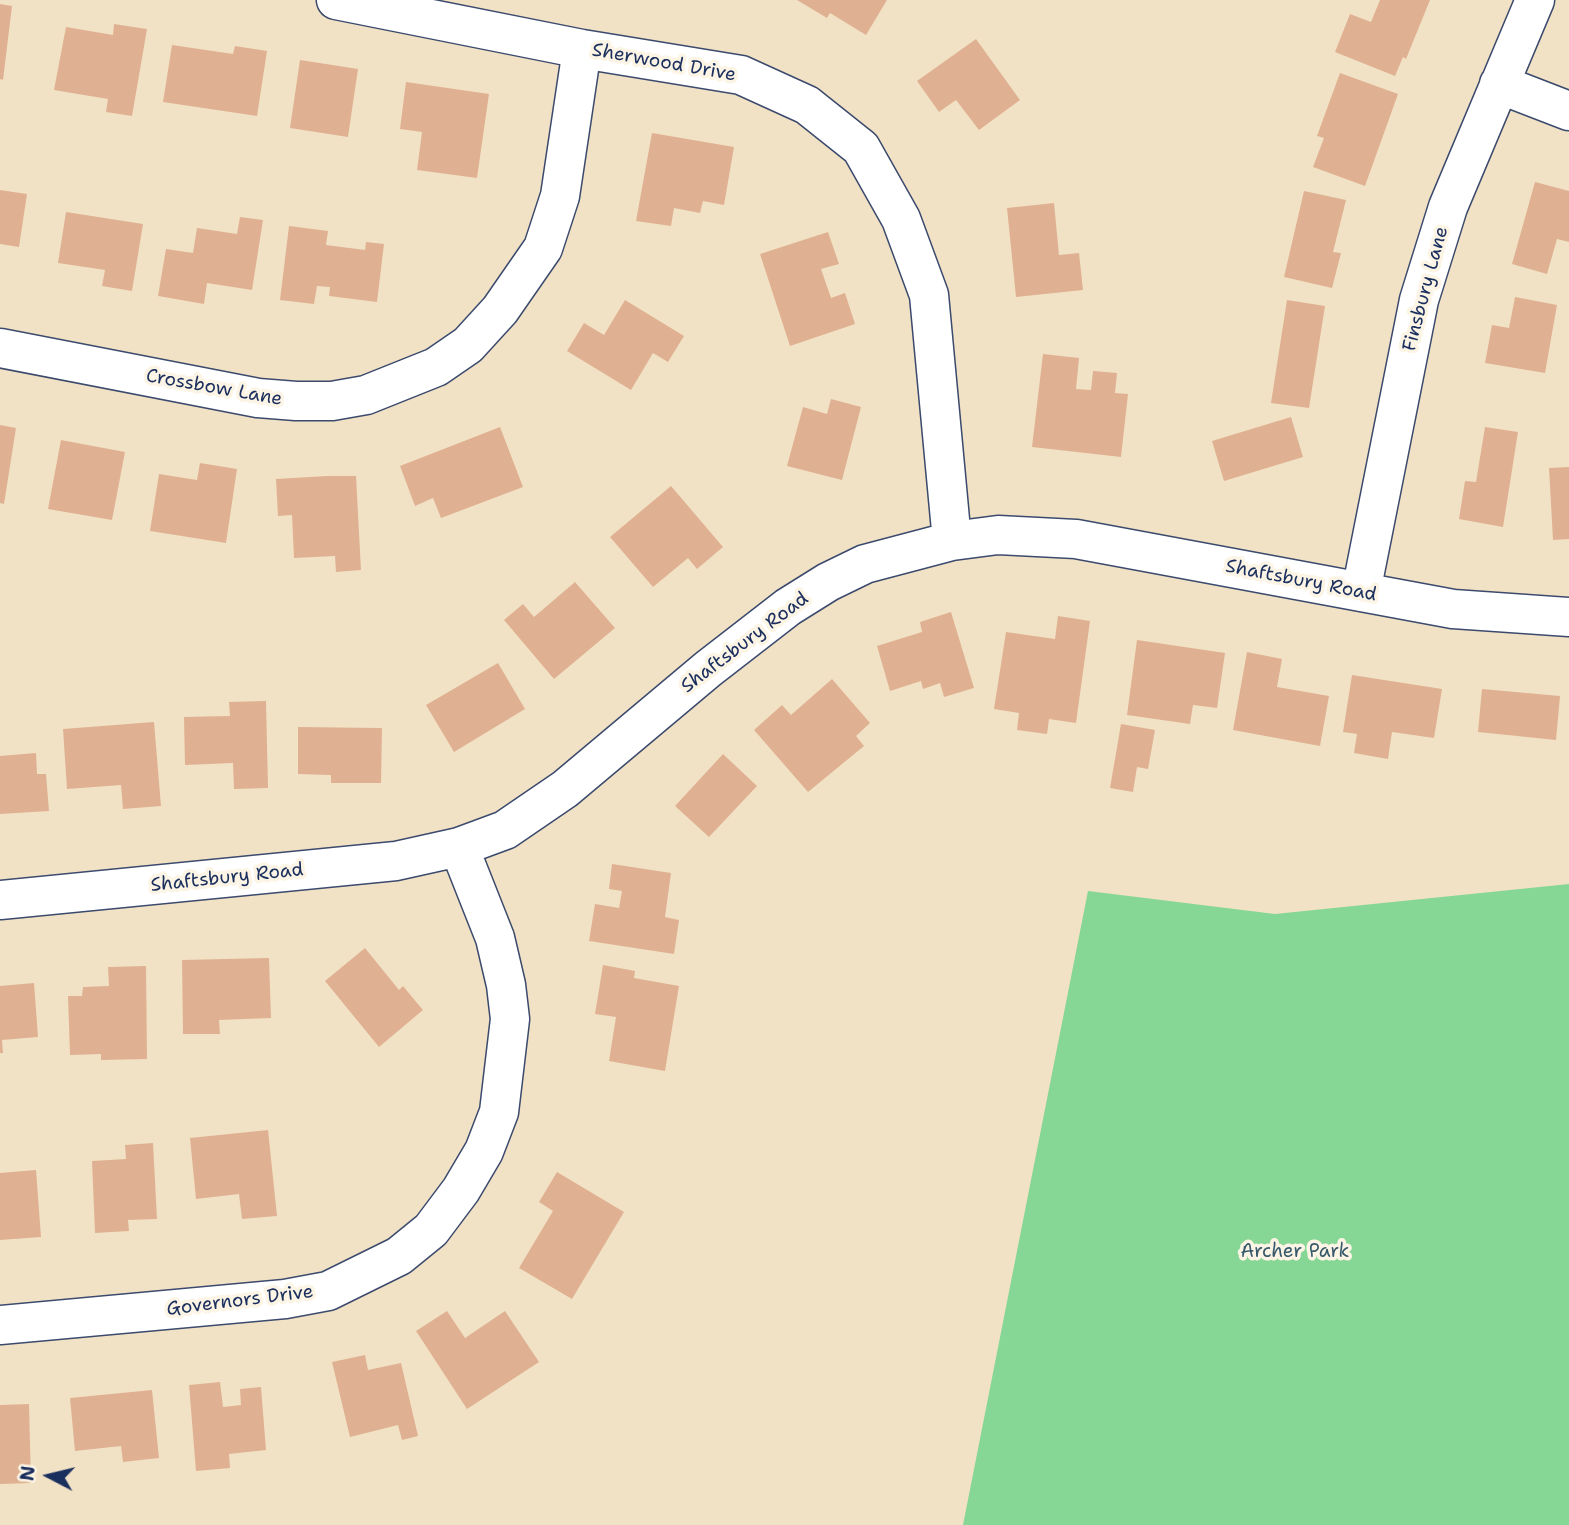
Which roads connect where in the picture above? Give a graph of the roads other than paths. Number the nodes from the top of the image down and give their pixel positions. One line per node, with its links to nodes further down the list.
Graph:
1 (336, 0): 3 (street, Sherwood Drive)
2 (1535, 0): 4 (street, Finsbury Lane)
3 (582, 49): 6 (street, Crossbow Lane); 7 (street, Sherwood Drive)
4 (1499, 84): 5 (street); 8 (street, Finsbury Lane)
5 (1569, 111)
6 (0, 348)
7 (952, 541): 8 (street, Shaftsbury Road); 10 (street, Shaftsbury Road)
8 (1362, 592): 9 (street, Shaftsbury Road)
9 (1569, 617)
10 (459, 847): 11 (street, Shaftsbury Road); 12 (street, Governors Drive)
11 (0, 900)
12 (0, 1325)

